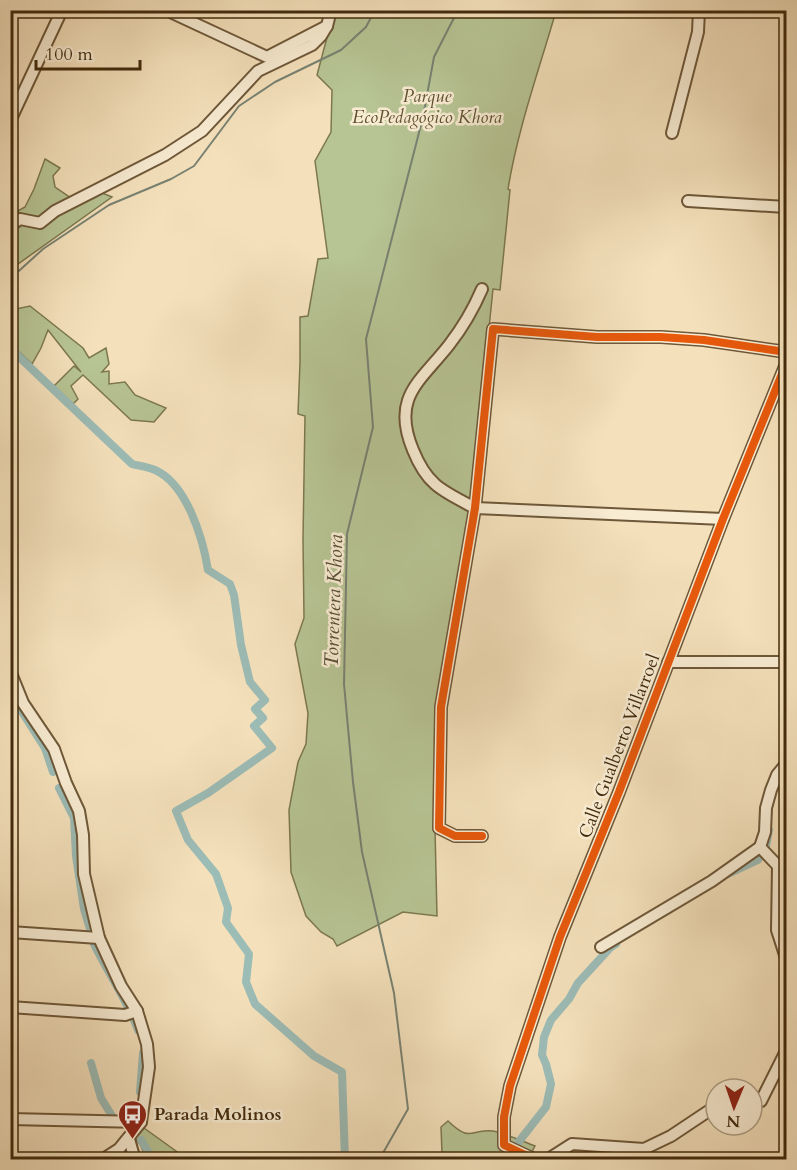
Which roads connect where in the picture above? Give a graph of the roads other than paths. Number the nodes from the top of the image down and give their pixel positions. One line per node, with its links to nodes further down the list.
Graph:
1 (63, 10): 6 (street)
2 (166, 10): 5 (street)
3 (331, 10): 5 (street)
4 (699, 10): 7 (street)
5 (327, 26): 10 (street)
6 (10, 121)
7 (672, 133)
8 (688, 201): 9 (street)
9 (786, 207)
10 (10, 226)
11 (483, 289): 15 (street)
12 (786, 351): 15 (street)
13 (786, 364): 14 (street, Calle Gualberto Villarroel)
14 (783, 383): 16 (street, Calle Gualberto Villarroel)
15 (475, 508): 16 (street); 21 (street)
16 (723, 519): 17 (street, Calle Gualberto Villarroel)
17 (668, 662): 18 (street); 40 (street, Calle Gualberto Villarroel)
18 (786, 662)
19 (10, 671): 25 (street)
20 (786, 764): 22 (street)
21 (482, 836)
22 (760, 847): 23 (street); 26 (street)
23 (782, 866): 27 (street)
24 (10, 932): 25 (street)
25 (99, 938): 29 (street)
26 (601, 947)
27 (786, 958)
28 (10, 1007): 29 (street)
29 (137, 1011): 36 (street)
30 (786, 1051): 31 (street)
31 (764, 1095)
32 (10, 1113): 35 (street)
33 (704, 1114): 41 (street)
34 (10, 1119): 35 (street)
35 (110, 1122): 36 (street)
36 (141, 1122): 37 (street)
37 (129, 1139): 38 (street); 39 (street)
38 (102, 1160)
39 (135, 1160)
40 (536, 1160)
41 (547, 1160)

